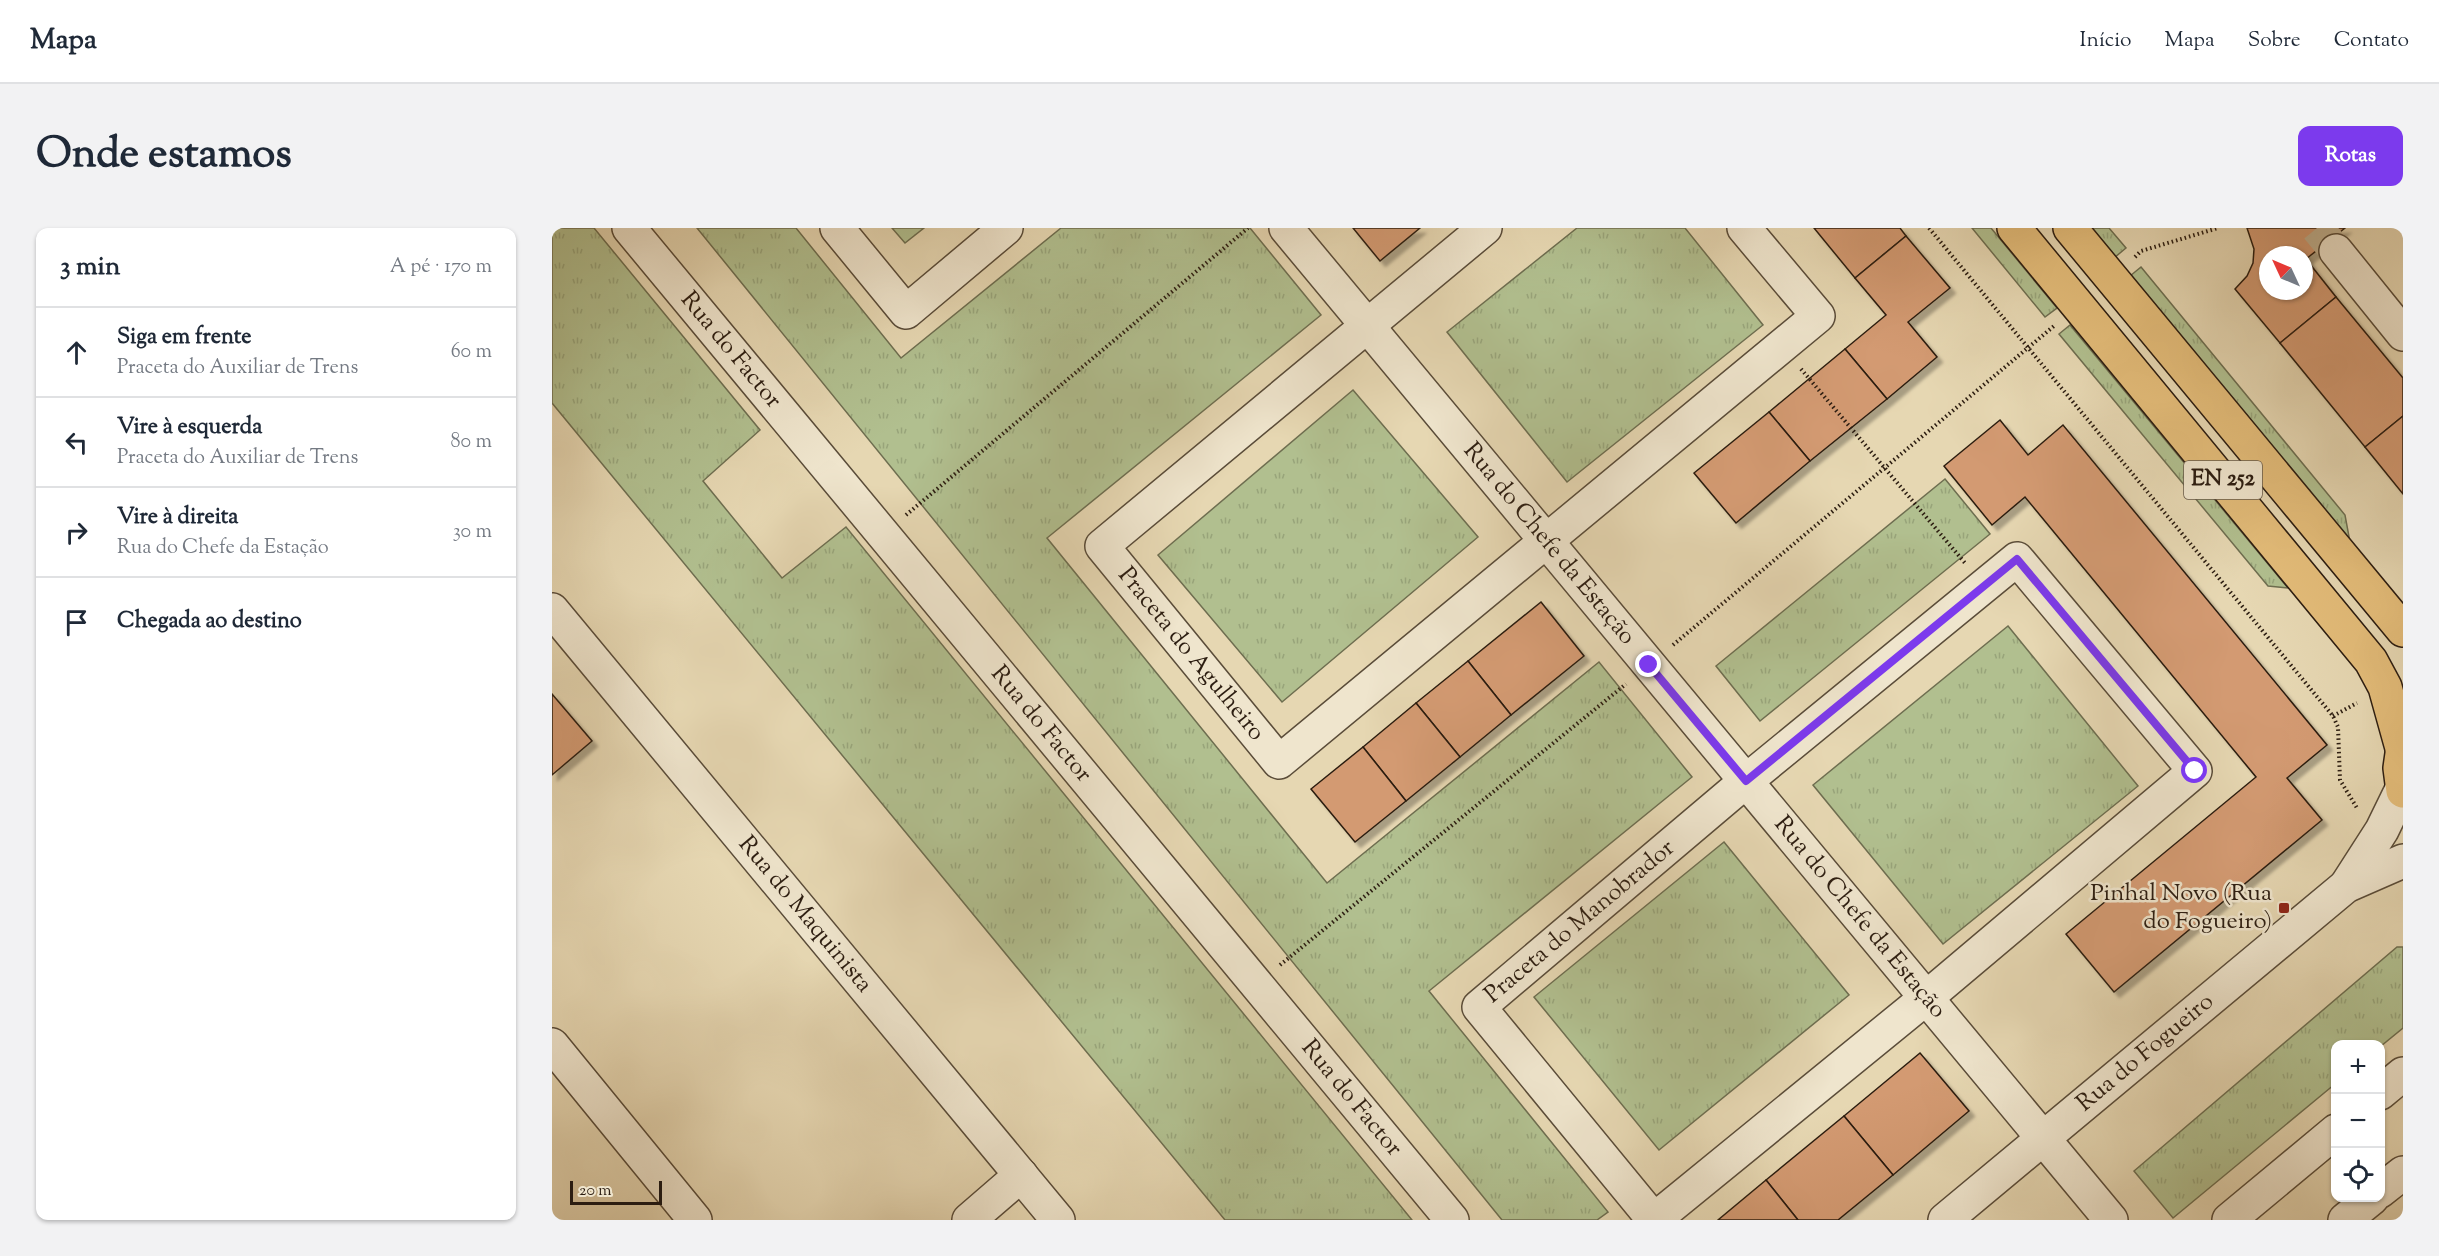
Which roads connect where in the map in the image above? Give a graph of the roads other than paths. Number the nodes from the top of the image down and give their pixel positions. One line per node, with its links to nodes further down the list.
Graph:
1 (629, 228): 33 (street, Rua do Factor)
2 (837, 228): 3 (street)
3 (1006, 228)
4 (1286, 228): 10 (street, Rua do Chefe da Estação)
5 (1485, 228): 10 (street)
6 (1744, 228): 12 (street)
7 (2014, 228): 15 (main road, EN 252)
8 (2070, 228): 14 (main road, EN 252)
9 (2336, 251): 11 (street)
10 (1366, 325): 12 (street, Rua do Chefe da Estação); 12 (street, Praceta do Agulheiro)
11 (2401, 329)
12 (1545, 540): 16 (street, Rua do Chefe da Estação)
13 (552, 610): 27 (street, Rua do Maquinista)
14 (2403, 630)
15 (2403, 748): 17 (main road, EN 252)
16 (1746, 781): 20 (street, Rua do Chefe da Estação); 20 (street, Praceta do Manobrador); 20 (street)
17 (2403, 790): 19 (street)
18 (2403, 861): 19 (street)
19 (2346, 886): 25 (street, Rua do Fogueiro)
20 (1926, 998): 25 (street, Rua do Chefe da Estação)
21 (552, 1045): 30 (street)
22 (2403, 1074): 23 (street)
23 (2385, 1089)
24 (2331, 1135): 36 (street)
25 (2044, 1139): 34 (street, Rua do Fogueiro); 35 (street, Rua do Chefe da Estação)
26 (2403, 1173): 28 (street)
27 (1021, 1175): 31 (street); 32 (street, Rua do Maquinista)
28 (2385, 1187)
29 (2366, 1202): 37 (street)
30 (695, 1220)
31 (969, 1220)
32 (1058, 1220)
33 (1452, 1220)
34 (1945, 1220)
35 (2111, 1220)
36 (2229, 1220)
37 (2345, 1220)

